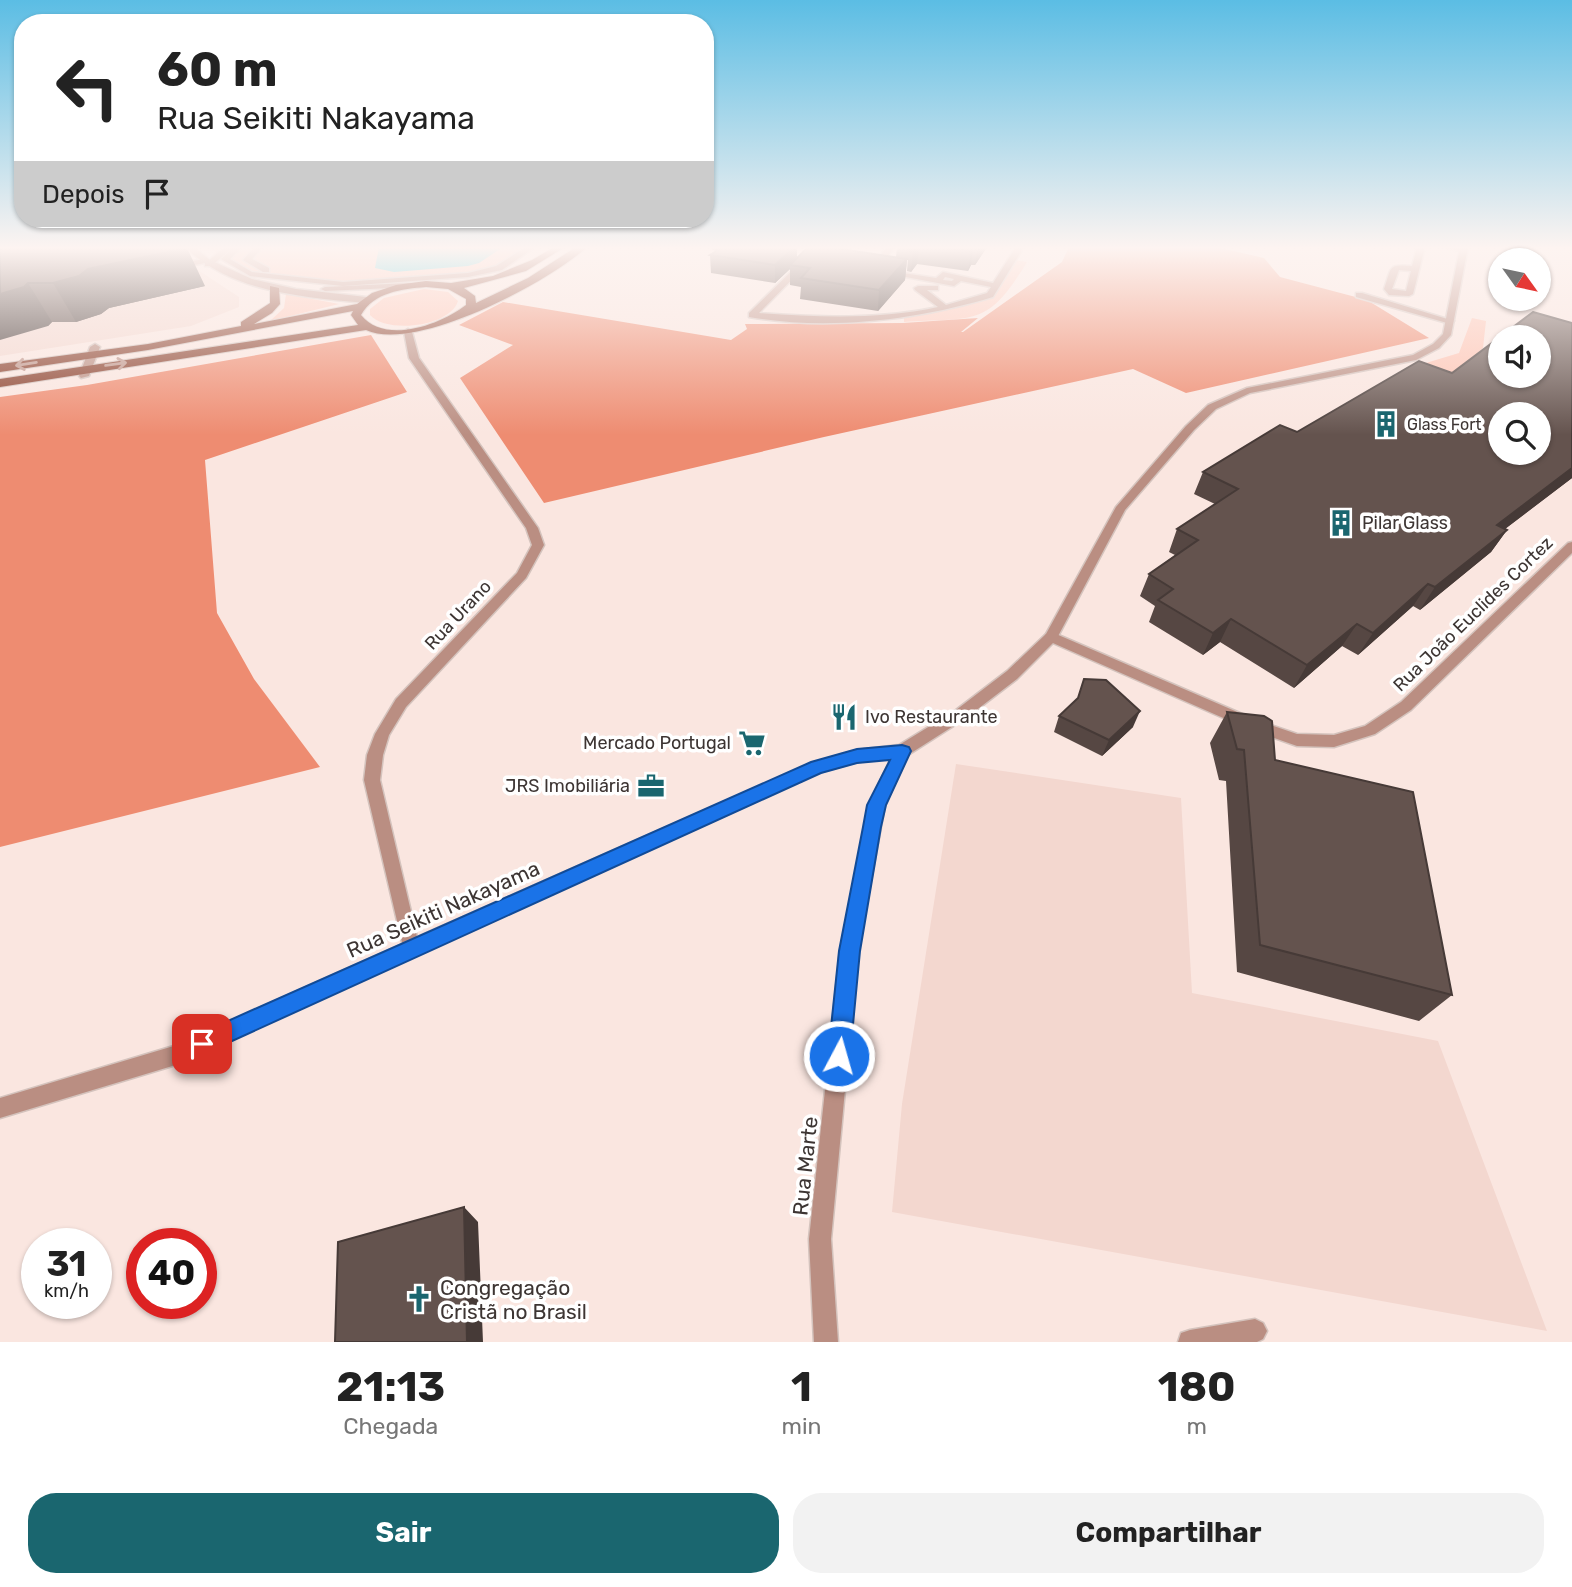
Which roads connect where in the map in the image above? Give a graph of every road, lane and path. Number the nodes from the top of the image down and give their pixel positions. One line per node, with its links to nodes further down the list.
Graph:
1 (269, 310): 13 (main road)
2 (335, 310): 13 (main road)
3 (359, 310): 12 (main road)
4 (467, 310): 10 (main road)
5 (472, 310): 10 (main road)
6 (757, 310): 7 (street)
7 (939, 310)
8 (1410, 310): 11 (street)
9 (1452, 310): 11 (street)
10 (463, 314): 14 (main road)
11 (1450, 321): 20 (street)
12 (367, 327): 14 (main road); 17 (main road, one-way to 12)
13 (231, 331): 15 (main road)
14 (408, 332): 22 (street, Rua Urano)
15 (93, 350): 16 (main road, one-way to 16); 17 (street)
16 (0, 368)
17 (86, 372): 18 (main road)
18 (0, 383)
19 (1572, 546): 20 (street, Rua João Euclides Cortez)
20 (1051, 637): 21 (street)
21 (902, 751): 22 (street, Rua Seikiti Nakayama); 25 (street, Rua Marte)
22 (411, 948): 23 (street, Rua Seikiti Nakayama)
23 (0, 1108)
24 (1255, 1331): 26 (street)
25 (826, 1342)
26 (1190, 1342)

